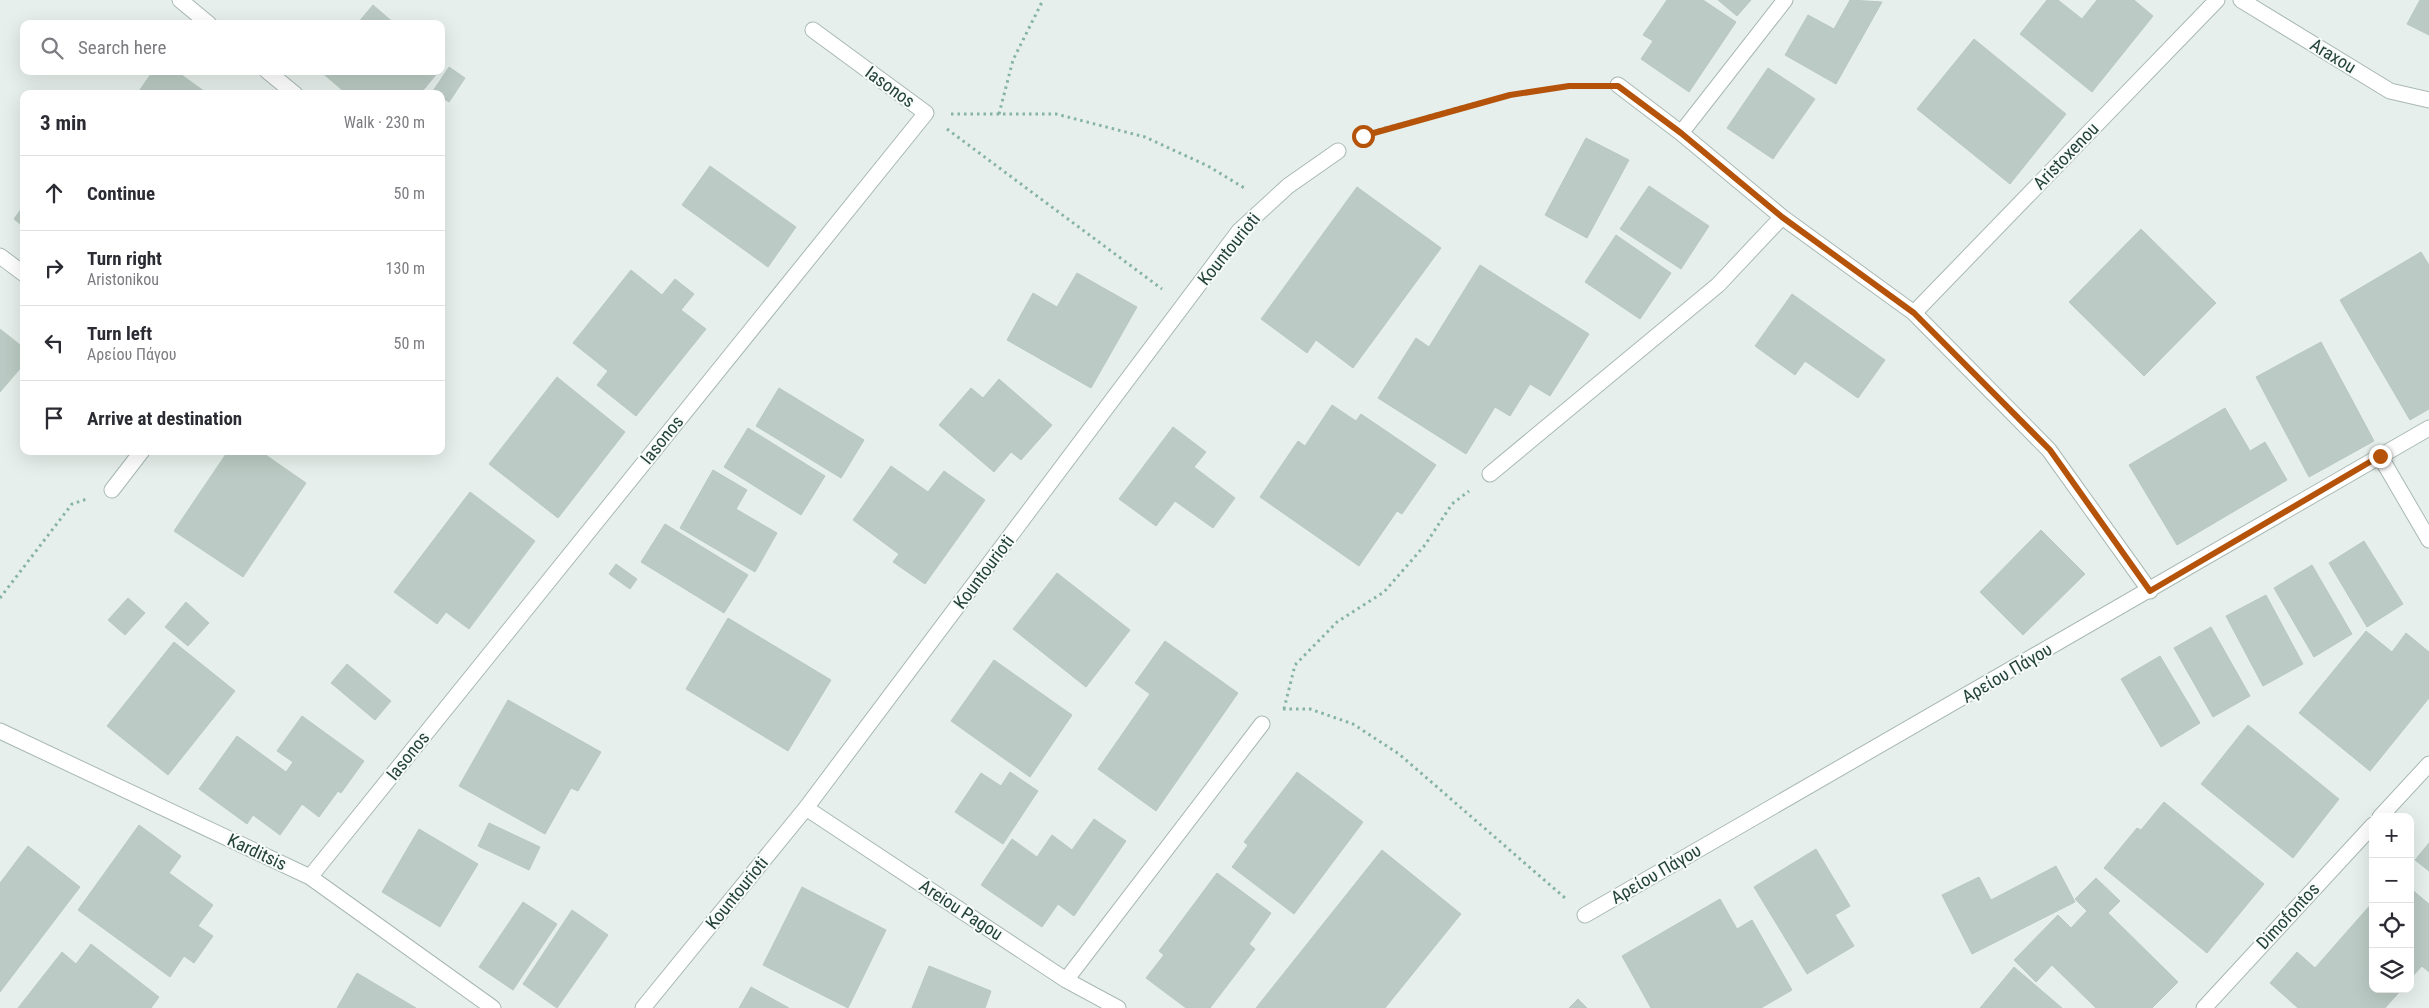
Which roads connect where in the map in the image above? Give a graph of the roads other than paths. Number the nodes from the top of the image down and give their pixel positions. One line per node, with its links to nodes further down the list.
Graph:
1 (180, 0): 5 (street)
2 (1785, 0): 11 (street)
3 (2217, 0): 16 (street, Aristoxenou)
4 (2241, 0): 10 (street, Araxou)
5 (204, 20)
6 (813, 30): 30 (street, Iasonos)
7 (272, 75): 9 (street)
8 (1618, 86): 11 (street)
9 (290, 90)
10 (2429, 100)
11 (1681, 133): 13 (street)
12 (1338, 151): 27 (street, Kountourioti)
13 (1782, 217): 16 (street); 20 (street)
14 (0, 256): 15 (street)
15 (20, 271)
16 (1914, 313): 23 (street)
17 (2429, 428): 19 (street, Αρείου Πάγου)
18 (139, 455): 21 (street)
19 (2380, 456): 22 (street); 23 (street, Αρείου Πάγου)
20 (1490, 474)
21 (112, 490)
22 (2429, 540)
23 (2150, 591): 31 (street, Αρείου Πάγου)
24 (1262, 724): 32 (street)
25 (0, 731): 30 (street, Karditsis)
26 (2429, 764): 28 (street)
27 (806, 808): 32 (street, Areiou Pagou); 34 (street, Kountourioti)
28 (2384, 813)
29 (2369, 829): 36 (street, Dimofontos)
30 (310, 877): 33 (street, Karditsis)
31 (1585, 915)
32 (1066, 980): 35 (street, Areiou Pagou)
33 (493, 1008)
34 (643, 1008)
35 (1118, 1008)
36 (2204, 1008)

